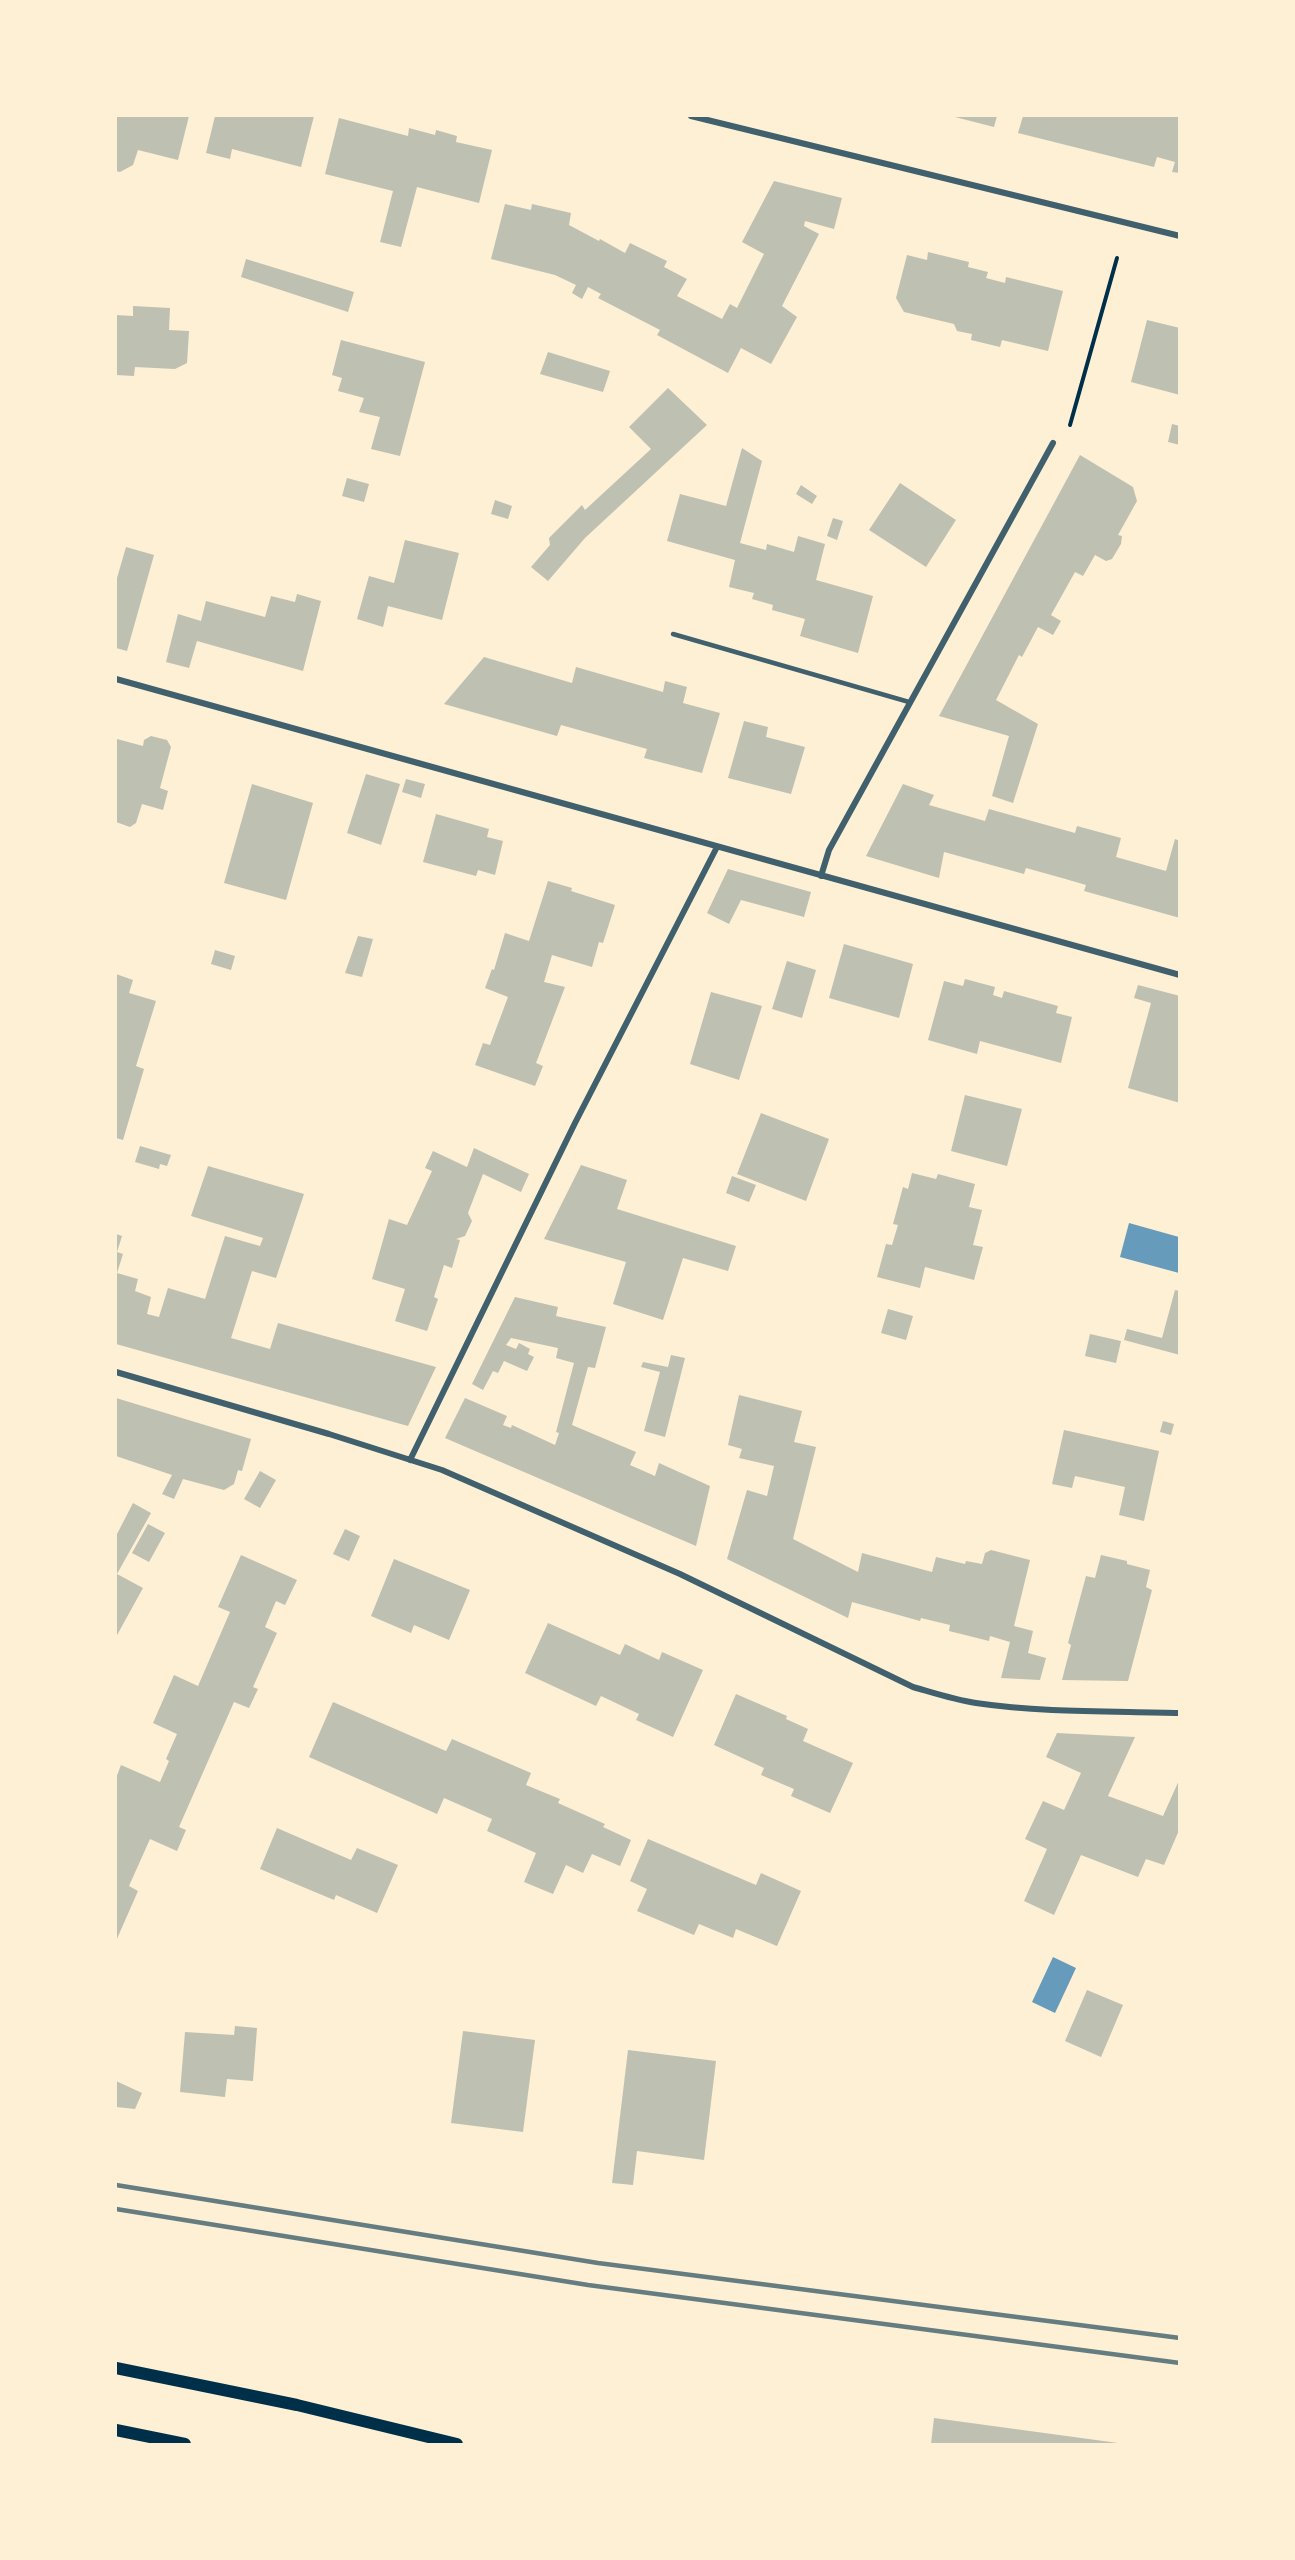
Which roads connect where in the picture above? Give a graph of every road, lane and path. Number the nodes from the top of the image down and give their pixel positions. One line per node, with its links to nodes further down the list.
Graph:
1 (691, 116): 2 (street)
2 (1179, 236)
3 (1117, 258): 4 (path)
4 (1069, 429)
5 (1053, 444): 8 (street)
6 (674, 634): 8 (lane)
7 (116, 679): 9 (street)
8 (909, 702): 10 (street)
9 (717, 847): 10 (street); 13 (street)
10 (820, 876): 11 (street)
11 (1179, 975)
12 (116, 1372): 13 (street)
13 (410, 1460): 14 (street)
14 (1179, 1713)
15 (116, 2368): 18 (main road)
16 (116, 2430): 17 (main road)
17 (185, 2445)
18 (457, 2445)

